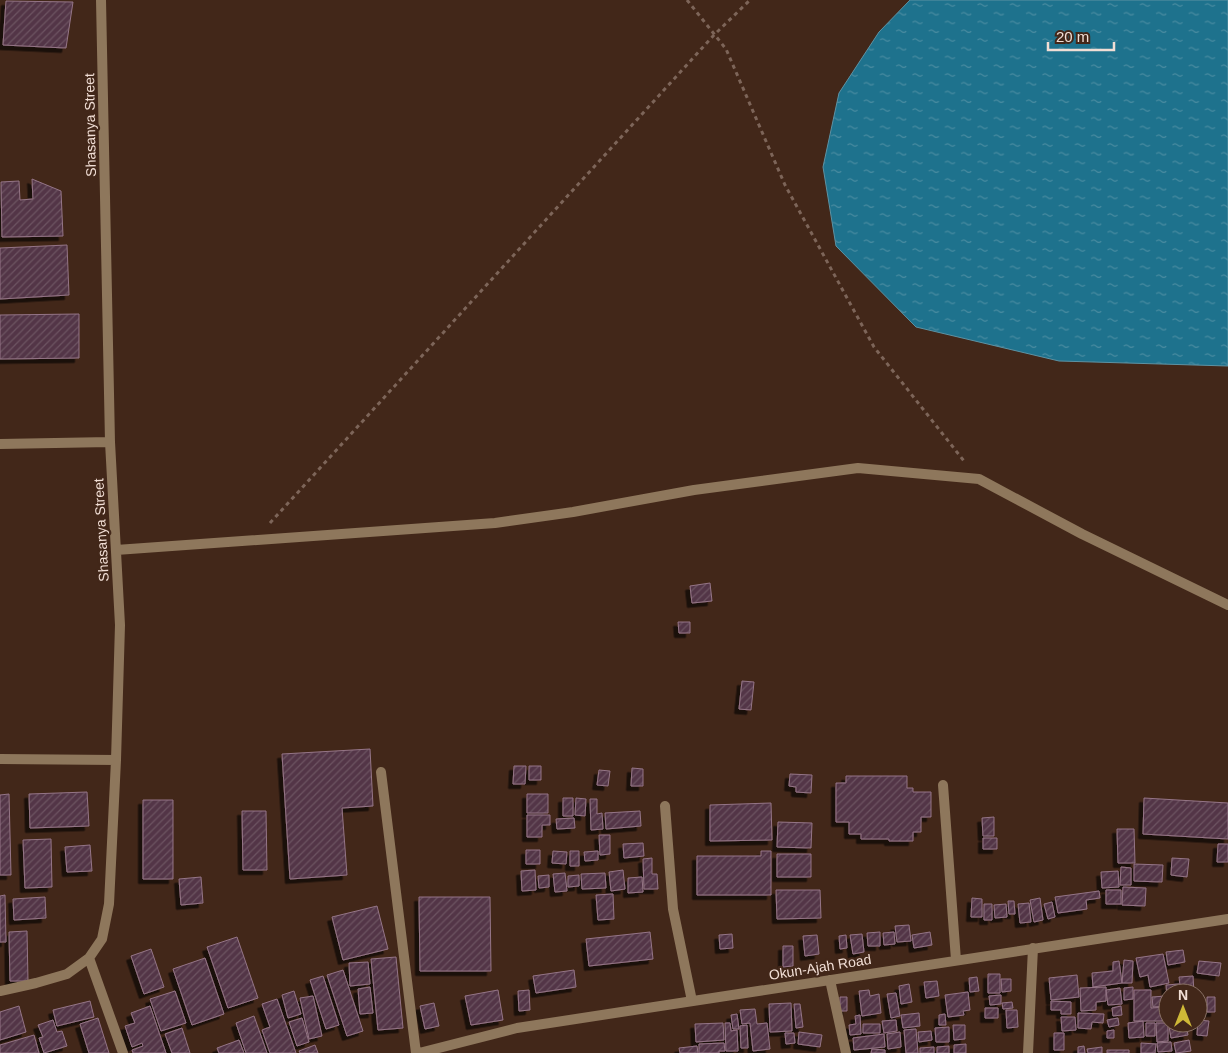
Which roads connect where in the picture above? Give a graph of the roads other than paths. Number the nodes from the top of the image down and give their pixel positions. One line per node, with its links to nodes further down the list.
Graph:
1 (101, 0): 2 (street, Shasanya Street)
2 (110, 442): 3 (street); 4 (street, Shasanya Street)
3 (0, 444)
4 (116, 550): 5 (street); 7 (street, Shasanya Street)
5 (1228, 605)
6 (0, 759): 7 (street)
7 (116, 760): 13 (street, Shasanya Street)
8 (381, 772): 19 (street)
9 (944, 785): 14 (street)
10 (665, 806): 17 (street)
11 (1228, 919): 12 (street, Okun-Ajah Road)
12 (1033, 948): 14 (street, Okun-Ajah Road); 21 (street)
13 (88, 958): 16 (street, Shasanya Street); 18 (street)
14 (956, 960): 15 (street, Okun-Ajah Road)
15 (830, 980): 17 (street, Okun-Ajah Road); 20 (street)
16 (0, 991)
17 (692, 1001): 19 (street, Okun-Ajah Road)
18 (123, 1053)
19 (418, 1053)
20 (846, 1053)
21 (1028, 1053)

